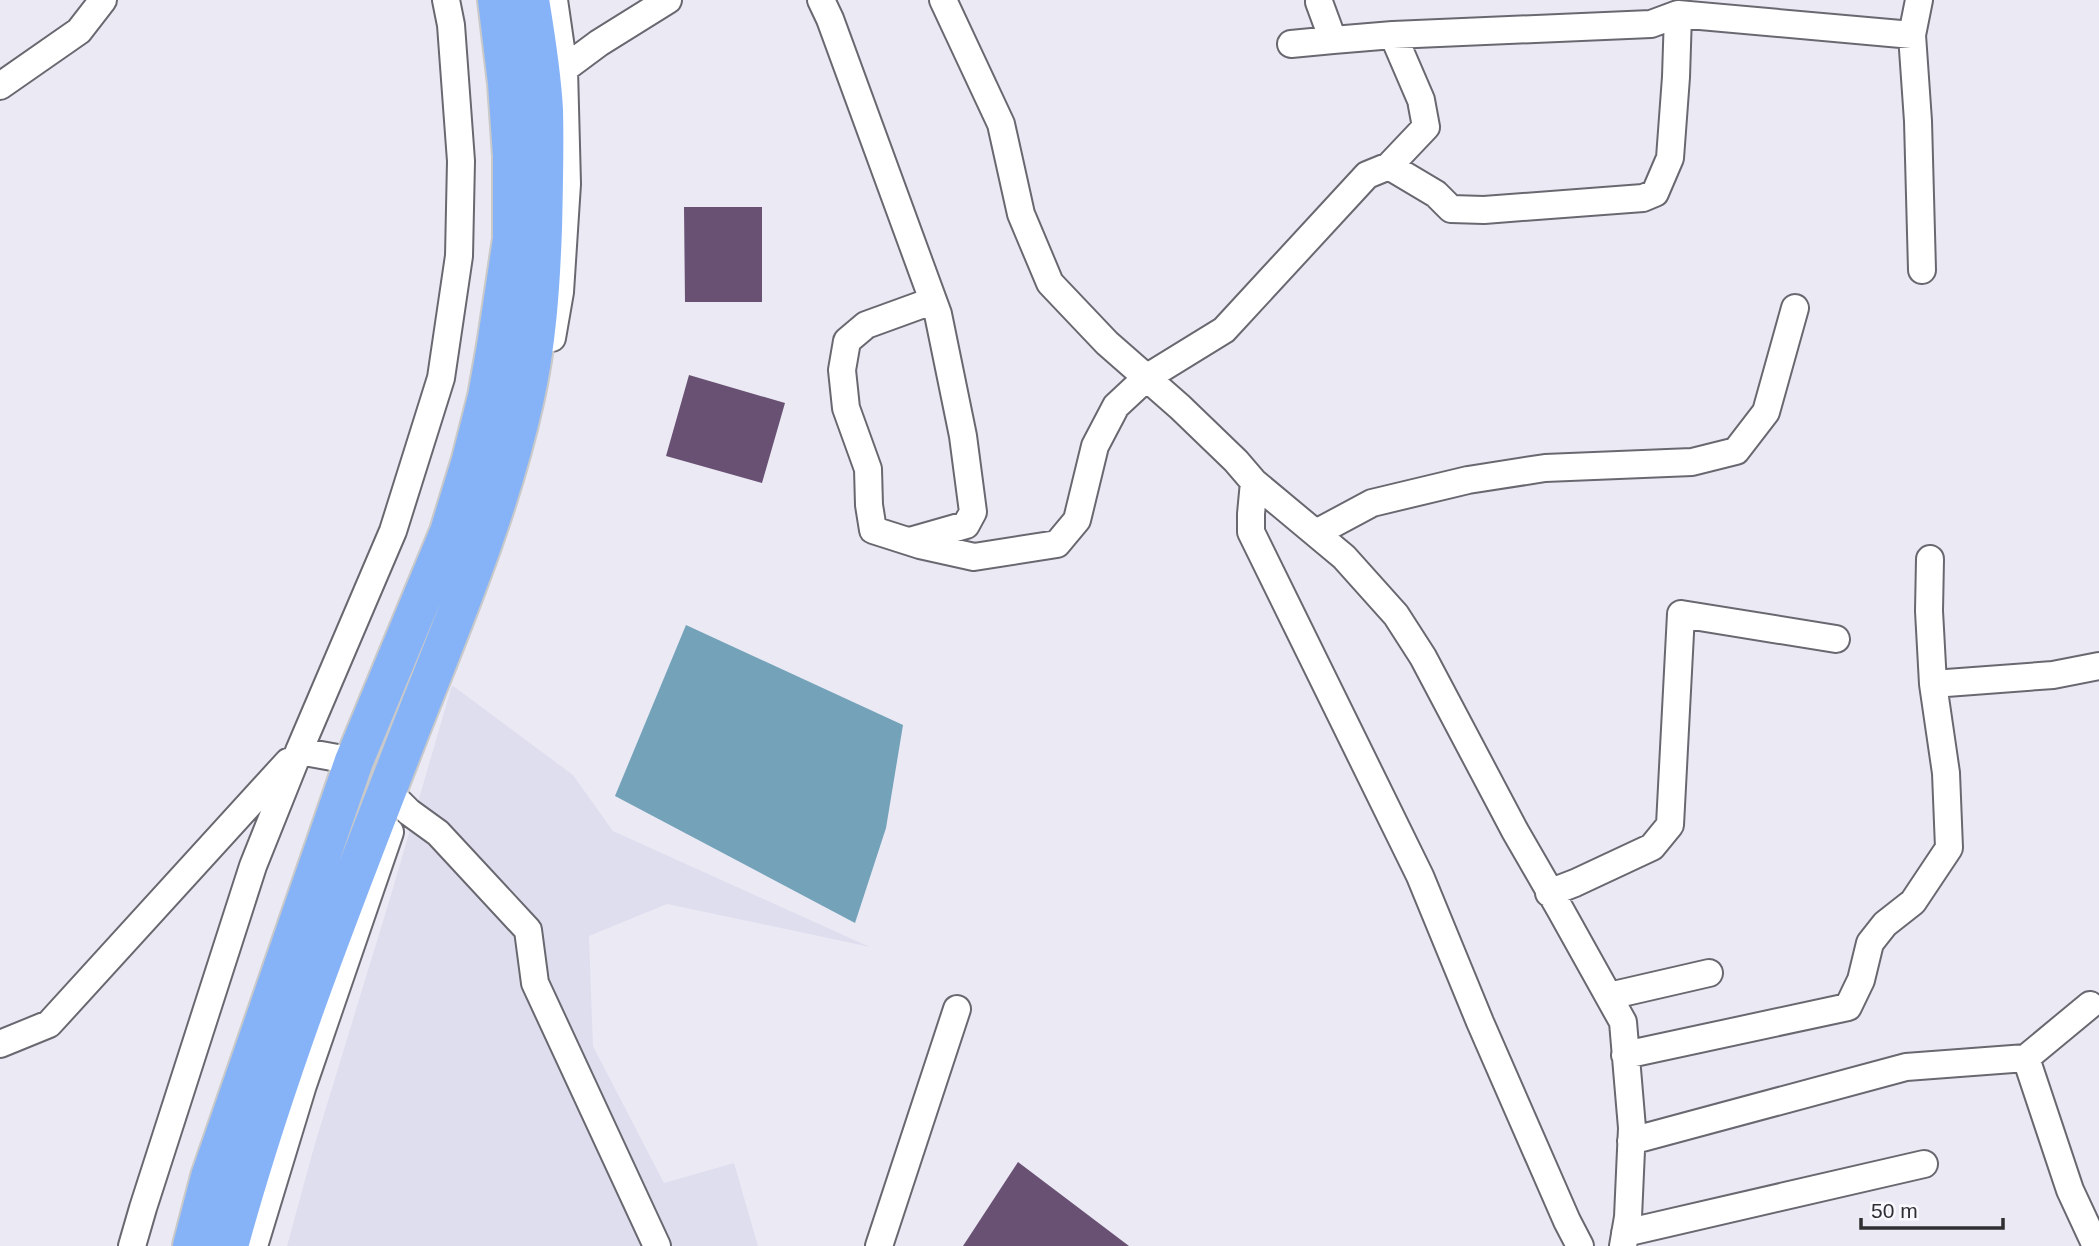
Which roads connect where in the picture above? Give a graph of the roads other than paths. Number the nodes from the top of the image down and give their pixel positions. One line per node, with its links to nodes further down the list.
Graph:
1 (103, 0): 17 (street)
2 (446, 0): 30 (street)
3 (497, 0): 31 (highway)
4 (530, 0): 46 (highway)
5 (554, 0): 16 (street)
6 (668, 0): 16 (street)
7 (821, 0): 20 (street)
8 (943, 0): 22 (street)
9 (1919, 0): 13 (street)
10 (1319, 2): 14 (street)
11 (1678, 14): 12 (street); 13 (street); 18 (street)
12 (1393, 35): 14 (street); 18 (street)
13 (1912, 35): 19 (street)
14 (1333, 40): 15 (street)
15 (1291, 44)
16 (564, 69): 32 (street)
17 (0, 86)
18 (1389, 166): 22 (street)
19 (1922, 271)
20 (932, 301): 25 (street); 25 (street)
21 (1795, 308): 24 (street)
22 (1146, 378): 23 (street); 25 (street)
23 (1254, 482): 24 (street); 50 (street)
24 (1316, 533): 33 (street)
25 (908, 541)
26 (1930, 559): 29 (street)
27 (1836, 639): 33 (street)
28 (2099, 666): 29 (street)
29 (1933, 684): 39 (street)
30 (299, 751): 31 (street); 38 (street); 44 (street)
31 (354, 761): 45 (highway)
32 (400, 803): 47 (street); 48 (street)
33 (1549, 893): 35 (street)
34 (1709, 973): 35 (street)
35 (1609, 996): 39 (street)
36 (2090, 1005): 40 (street)
37 (957, 1009): 49 (street)
38 (0, 1044)
39 (1625, 1055): 41 (street)
40 (2026, 1058): 41 (street); 51 (street)
41 (1631, 1141): 43 (street)
42 (1924, 1164): 43 (street)
43 (1624, 1240)
44 (132, 1246)
45 (192, 1246)
46 (229, 1246)
47 (254, 1246)
48 (657, 1246)
49 (879, 1246)
50 (1580, 1246)
51 (2096, 1246)

